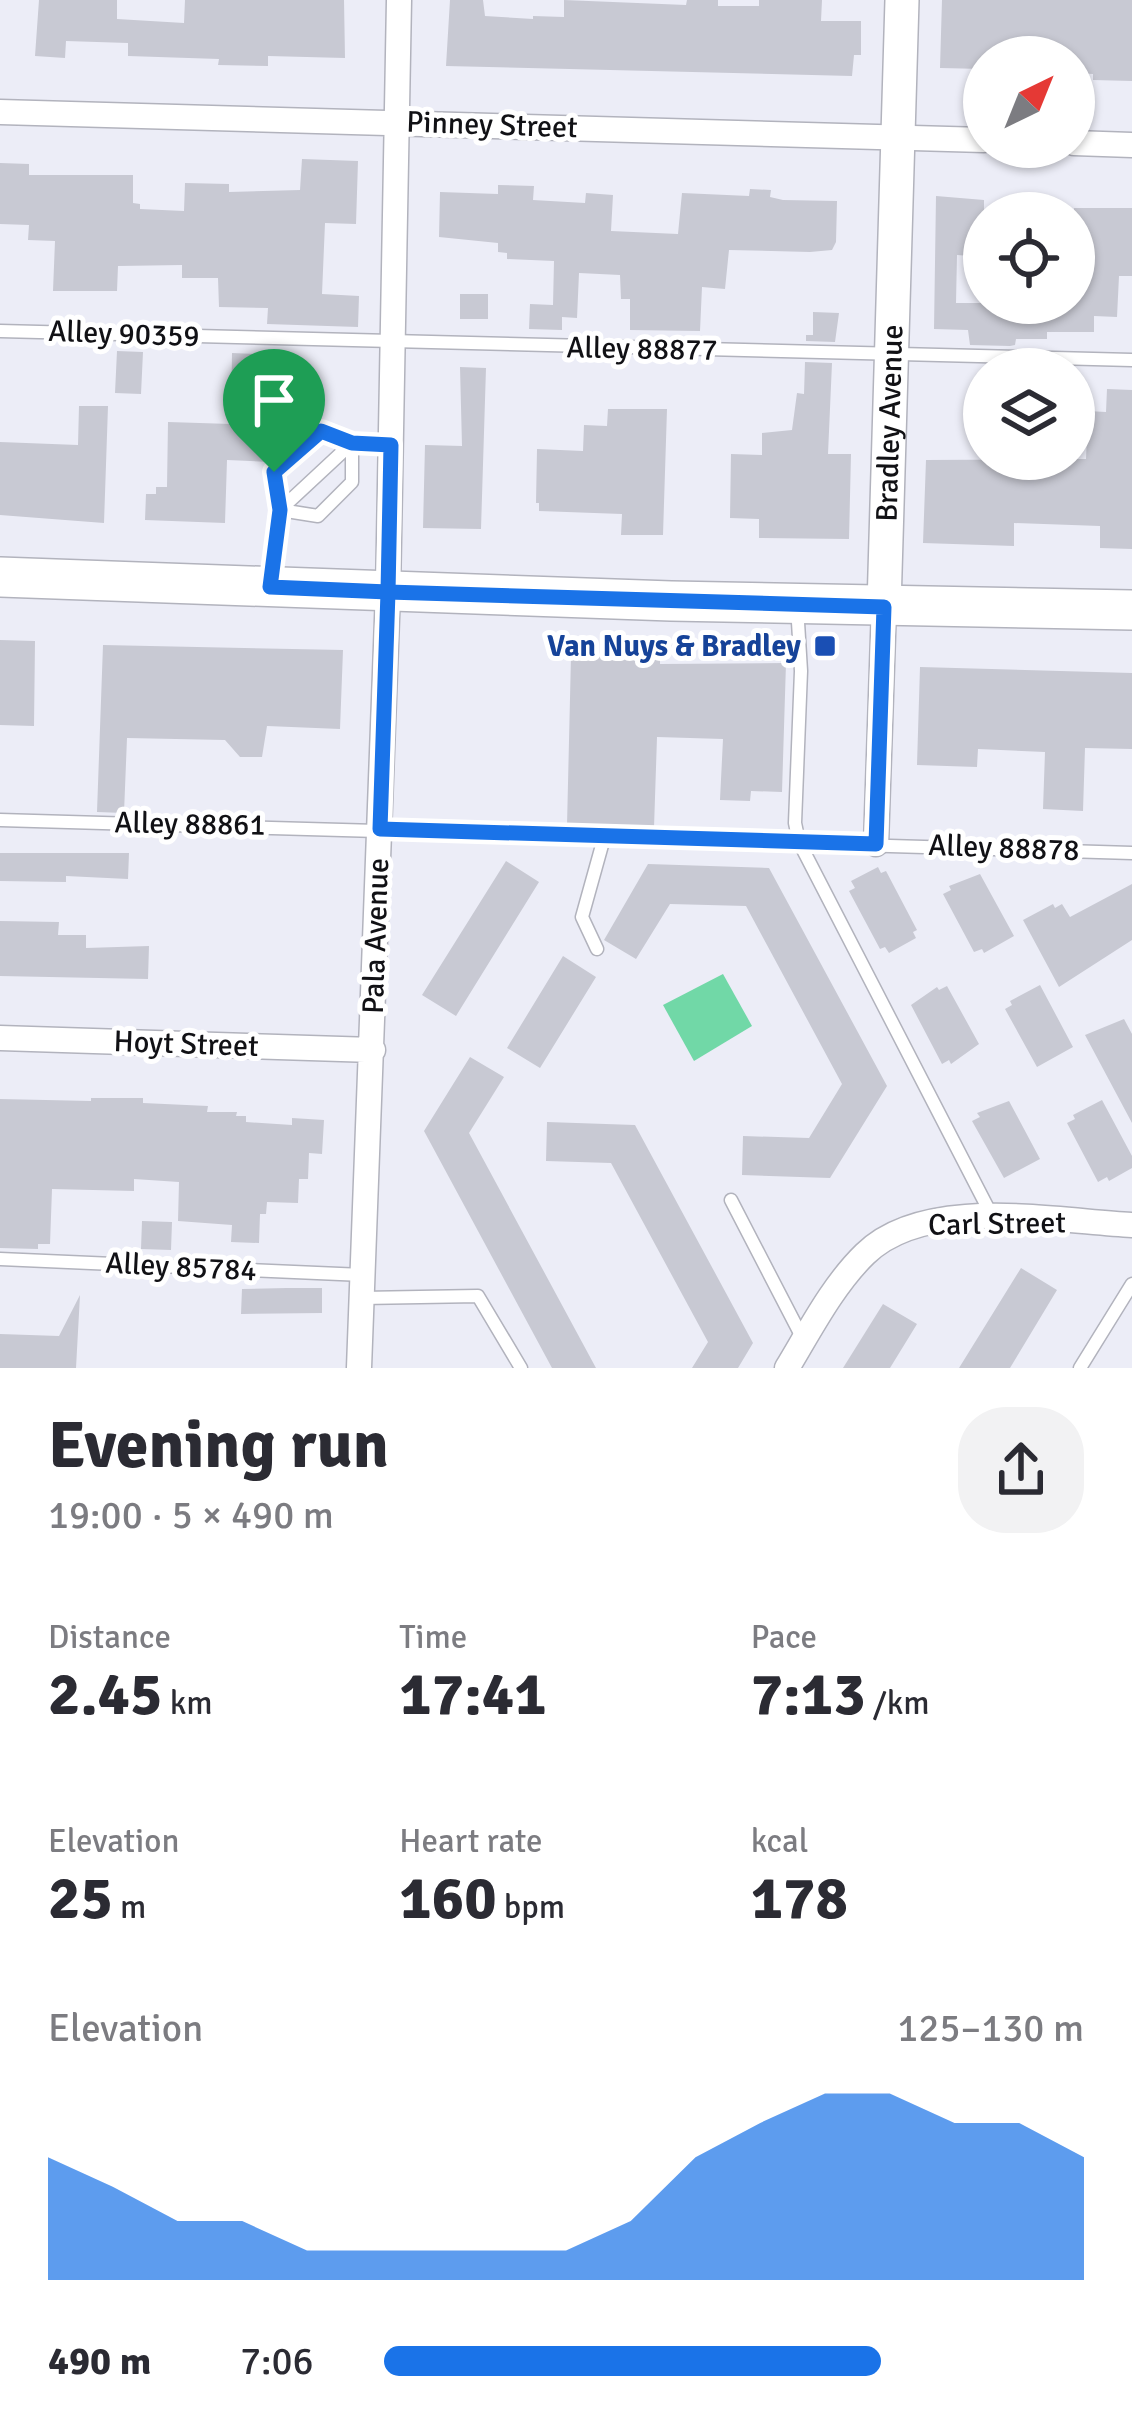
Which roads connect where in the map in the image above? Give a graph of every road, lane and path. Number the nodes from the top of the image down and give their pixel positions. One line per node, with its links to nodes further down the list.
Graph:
1 (399, 0): 4 (street, Pala Avenue)
2 (902, 0): 5 (street, Bradley Avenue)
3 (0, 112): 4 (street, Pinney Street)
4 (396, 122): 5 (street, Pinney Street); 10 (street, Pala Avenue)
5 (898, 137): 6 (street, Pinney Street); 11 (street, Bradley Avenue)
6 (963, 139)
7 (1095, 144): 8 (street)
8 (1132, 146)
9 (0, 331): 10 (lane, Alley 90359)
10 (392, 342): 11 (lane, Alley 88877); 14 (street, Pala Avenue)
11 (892, 355): 12 (lane, Alley 88877); 20 (street, Bradley Avenue)
12 (1132, 360)
13 (352, 443): 14 (lane); 15 (lane); 15 (lane); 15 (lane)
14 (391, 445): 18 (street, Pala Avenue)
15 (280, 510): 17 (lane)
16 (0, 577): 17 (main road)
17 (270, 587): 18 (main road)
18 (388, 592): 19 (main road); 23 (street, Pala Avenue)
19 (797, 604): 20 (main road); 25 (lane)
20 (884, 607): 21 (main road); 26 (street, Bradley Avenue)
21 (1132, 610)
22 (0, 820): 23 (lane, Alley 88861)
23 (380, 829): 24 (lane, Alley 88861); 30 (street, Pala Avenue)
24 (604, 838): 25 (lane, Alley 88878); 28 (lane)
25 (799, 842): 26 (lane, Alley 88878); 32 (lane)
26 (876, 844): 27 (lane, Alley 88878)
27 (1132, 853)
28 (597, 949)
29 (0, 1038): 30 (street, Hoyt Street)
30 (373, 1050): 36 (street, Pala Avenue)
31 (731, 1200): 37 (lane)
32 (992, 1217): 33 (street, Carl Street); 37 (street, Carl Street)
33 (1132, 1225)
34 (0, 1259): 36 (lane, Alley 85784)
35 (1132, 1284): 41 (lane)
36 (363, 1287): 38 (street, Pala Avenue); 39 (lane, Alley 85784)
37 (804, 1340): 40 (street, Carl Street)
38 (359, 1368)
39 (521, 1368)
40 (787, 1368)
41 (1080, 1368)

